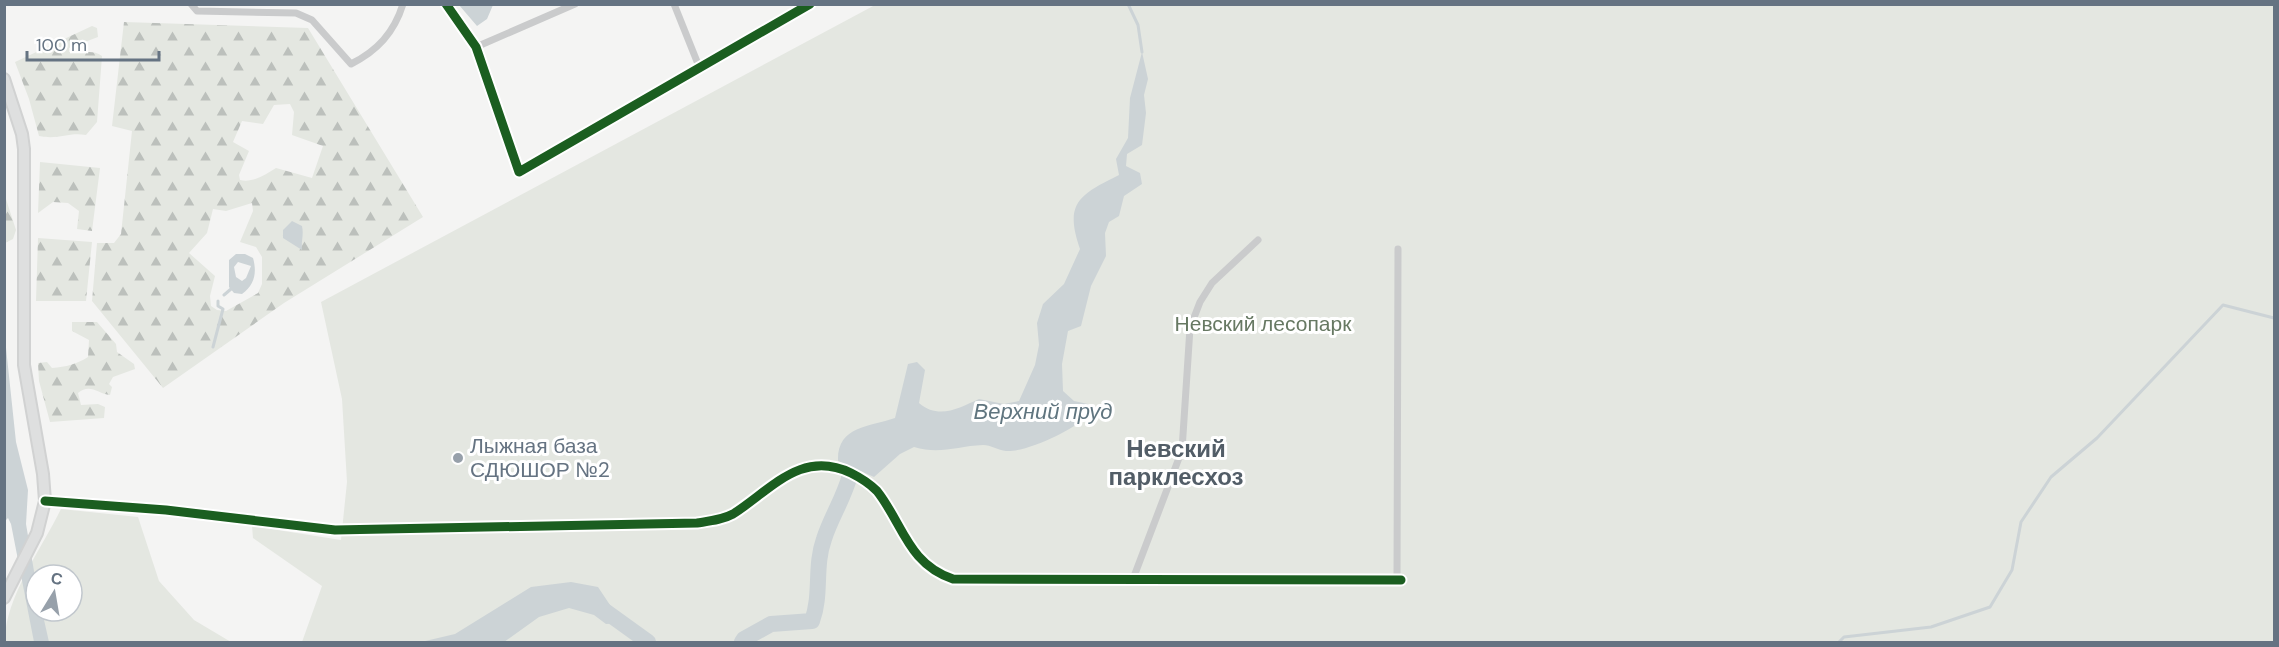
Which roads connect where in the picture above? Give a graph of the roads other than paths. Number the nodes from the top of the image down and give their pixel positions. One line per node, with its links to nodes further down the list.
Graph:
1 (191, 4): 7 (street)
2 (403, 4): 7 (street)
3 (446, 4): 8 (street)
4 (575, 4): 8 (street)
5 (674, 4): 9 (street)
6 (810, 4): 9 (street)
7 (229, 7)
8 (476, 47): 9 (street)
9 (700, 69)
10 (4, 79): 13 (main road)
11 (1258, 240): 14 (street)
12 (1398, 249): 14 (street)
13 (45, 501): 14 (street); 15 (main road)
14 (1133, 579)
15 (4, 598)

